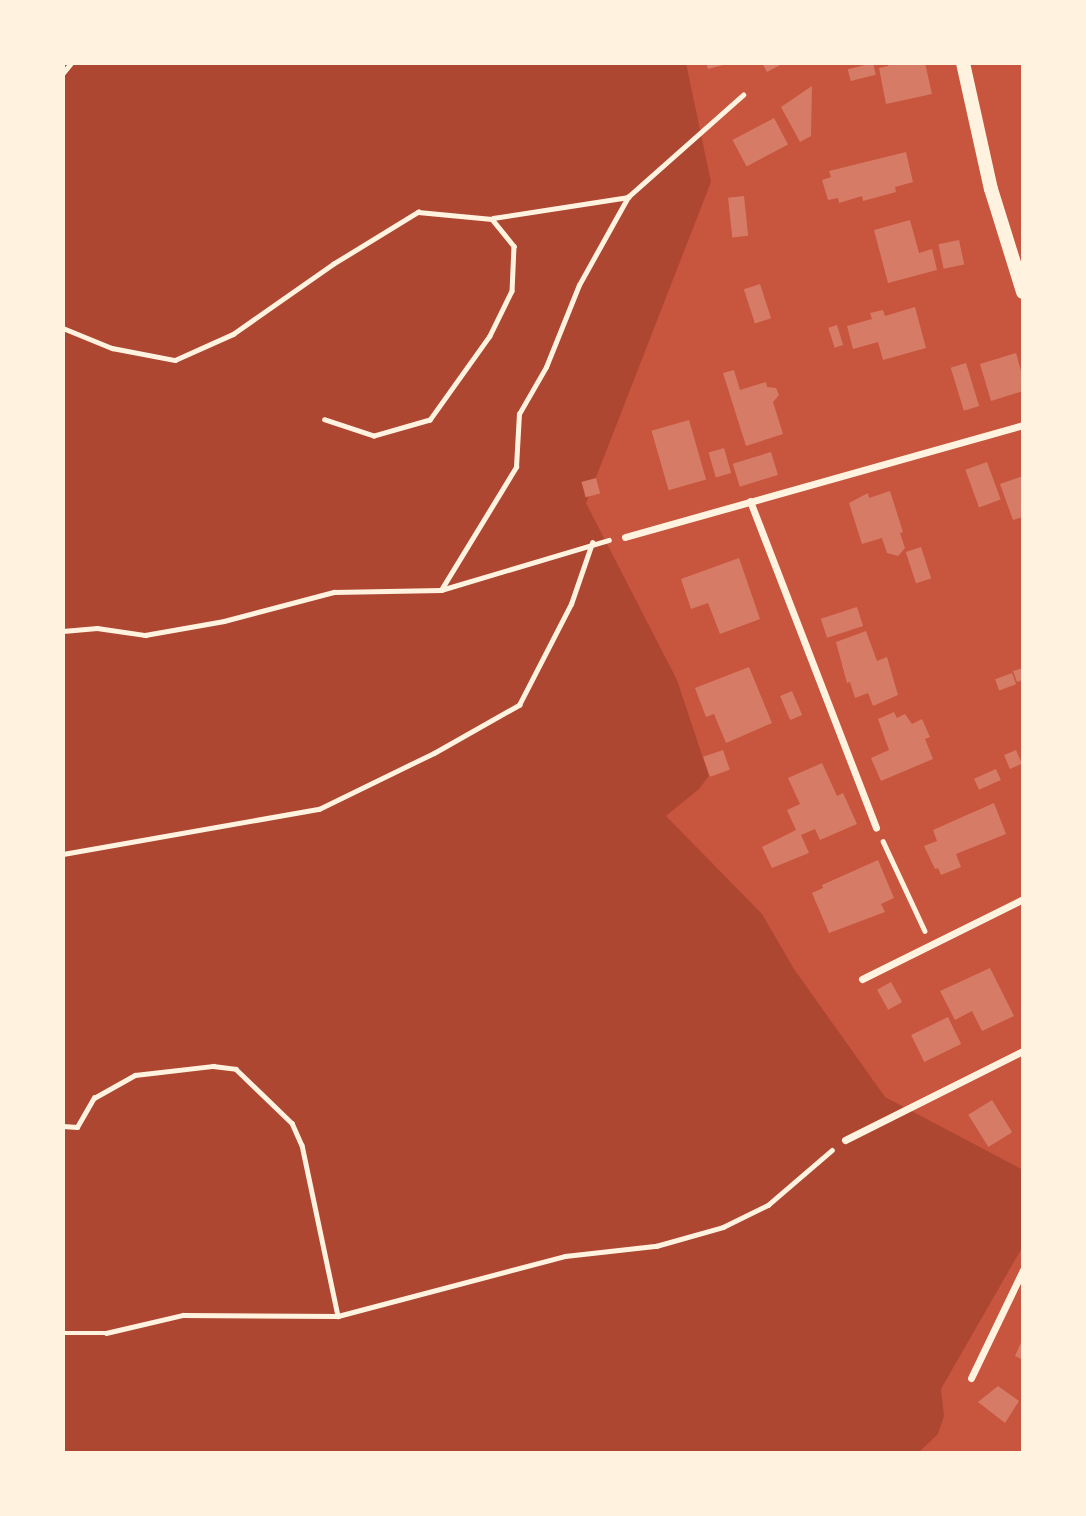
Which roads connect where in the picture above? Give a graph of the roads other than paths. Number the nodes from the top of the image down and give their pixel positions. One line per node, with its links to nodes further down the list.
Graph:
1 (963, 63): 2 (main road)
2 (1023, 292)
3 (1023, 425): 4 (street)
4 (750, 501): 5 (street); 6 (street)
5 (625, 537)
6 (876, 827)
7 (1023, 899): 8 (street)
8 (862, 979)
9 (1023, 1051): 10 (street)
10 (845, 1140)
11 (1023, 1270): 12 (street)
12 (971, 1378)

